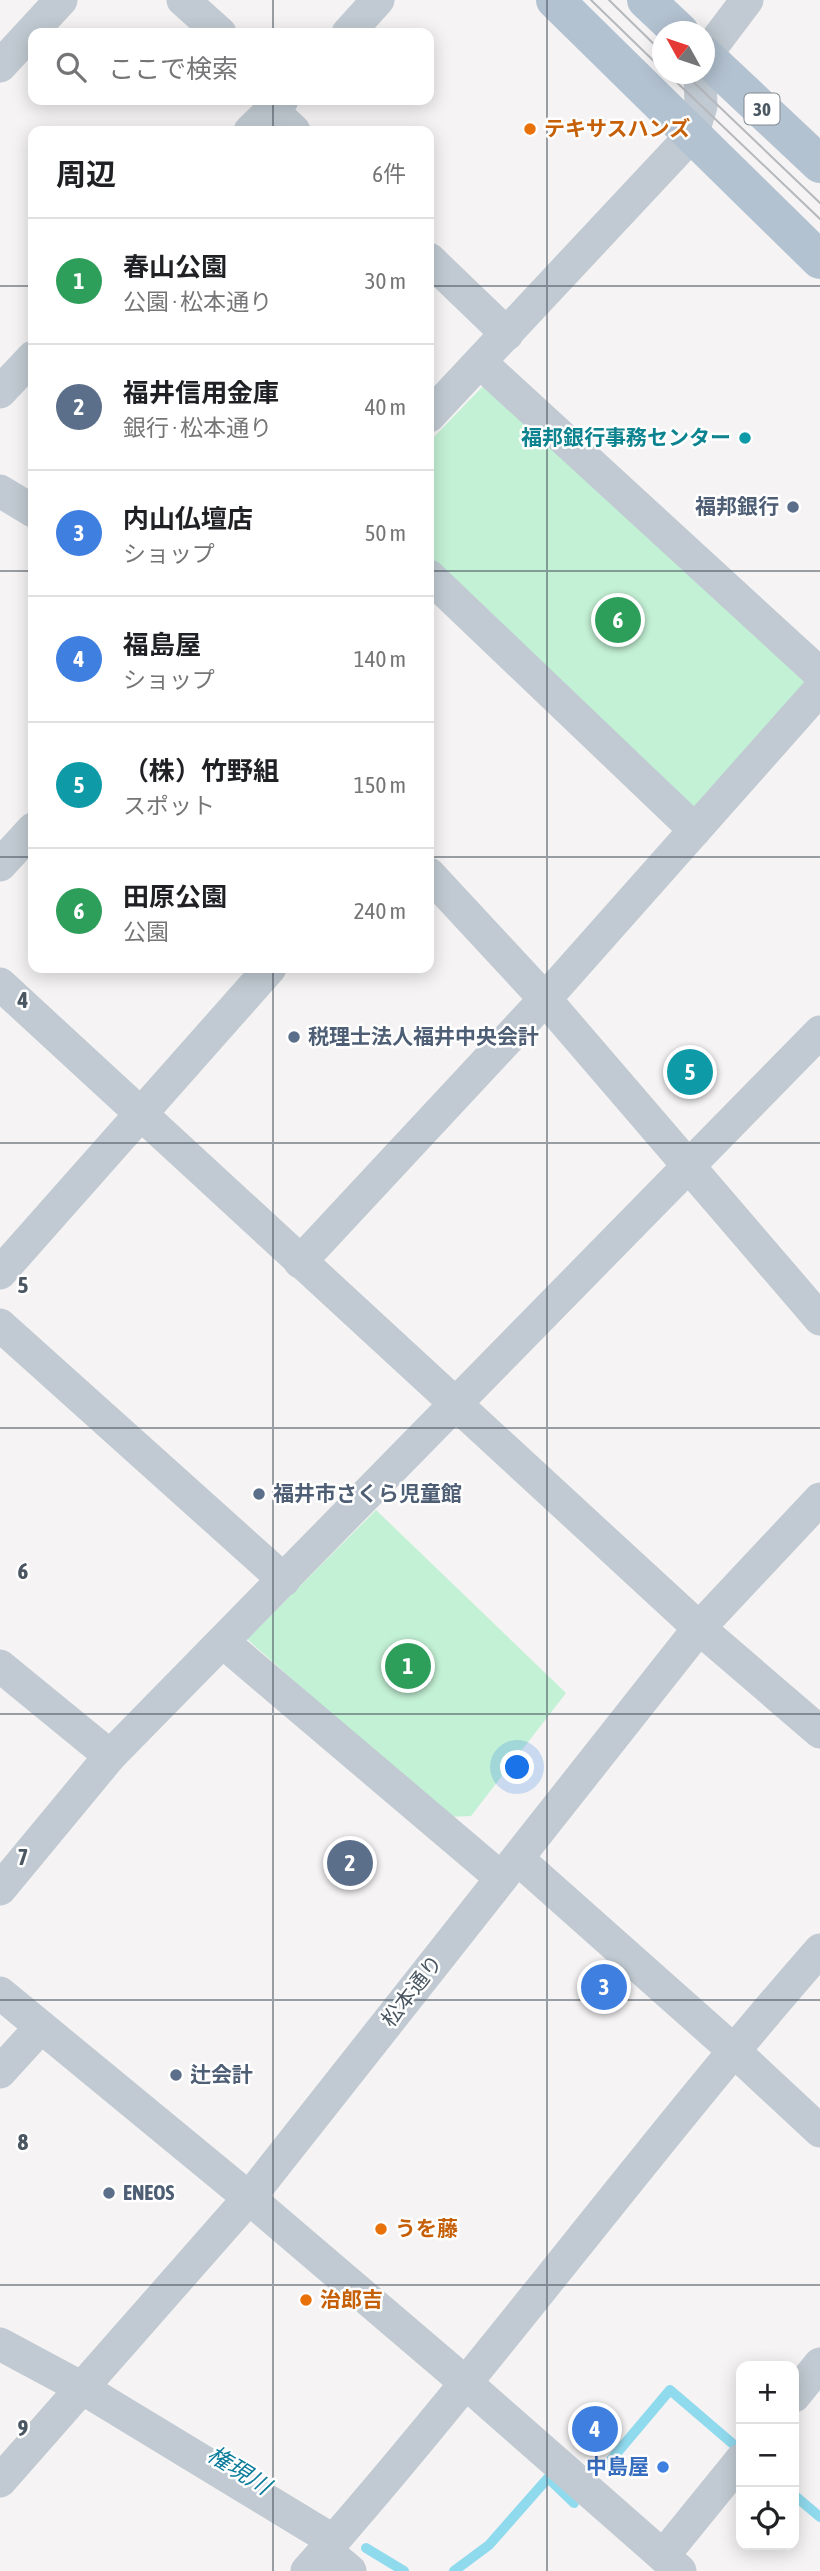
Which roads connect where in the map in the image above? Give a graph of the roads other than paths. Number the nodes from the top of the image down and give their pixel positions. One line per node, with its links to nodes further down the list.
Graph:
1 (61, 0): 8 (street)
2 (183, 0): 9 (street)
3 (377, 0): 10 (street)
4 (555, 0): 16 (main road)
5 (646, 0): 7 (main road, 30)
6 (747, 0): 12 (street)
7 (666, 21)
8 (35, 28)
9 (214, 28)
10 (352, 28)
11 (28, 36): 13 (street)
12 (715, 37)
13 (0, 66)
14 (715, 69): 17 (main road, 30)
15 (700, 84): 16 (street)
16 (692, 135): 18 (main road); 20 (street)
17 (820, 164)
18 (820, 260)
19 (434, 264): 20 (street)
20 (508, 334): 22 (street)
21 (28, 362): 23 (street)
22 (480, 362): 24 (street); 28 (street)
23 (0, 392)
24 (434, 411)
25 (0, 491): 26 (street)
26 (28, 509)
27 (434, 581): 30 (street)
28 (820, 674)
29 (820, 689): 30 (street)
30 (695, 830): 36 (street)
31 (28, 834): 32 (street)
32 (0, 865)
33 (434, 879): 36 (street)
34 (266, 973): 38 (street)
35 (0, 984): 38 (street)
36 (545, 999): 39 (street); 40 (street)
37 (820, 1032): 39 (street)
38 (141, 1115): 40 (street); 41 (street)
39 (690, 1166): 42 (street); 44 (street)
40 (300, 1262): 44 (street)
41 (0, 1273)
42 (820, 1319)
43 (0, 1325): 46 (street)
44 (456, 1405): 46 (street); 47 (street)
45 (820, 1499): 47 (street, 松本通り)
46 (284, 1580): 48 (street)
47 (699, 1628): 50 (street); 52 (street, 松本通り)
48 (223, 1642): 51 (street); 52 (street)
49 (0, 1666): 51 (street)
50 (820, 1732)
51 (110, 1756): 53 (street)
52 (509, 1869): 57 (street); 60 (street, 松本通り)
53 (0, 1889)
54 (820, 1950): 57 (street)
55 (0, 1993): 56 (street)
56 (41, 2027): 58 (street); 60 (street)
57 (733, 2050): 59 (street); 63 (street)
58 (0, 2072)
59 (820, 2132)
60 (249, 2198): 63 (street); 64 (street, 松本通り)
61 (0, 2344): 64 (street)
62 (820, 2364): 65 (street)
63 (467, 2384): 68 (street); 69 (street)
64 (82, 2388): 67 (street, 松本通り); 68 (street)
65 (799, 2390)
66 (736, 2467): 69 (street)
67 (0, 2481)
68 (329, 2558)
69 (672, 2563)

